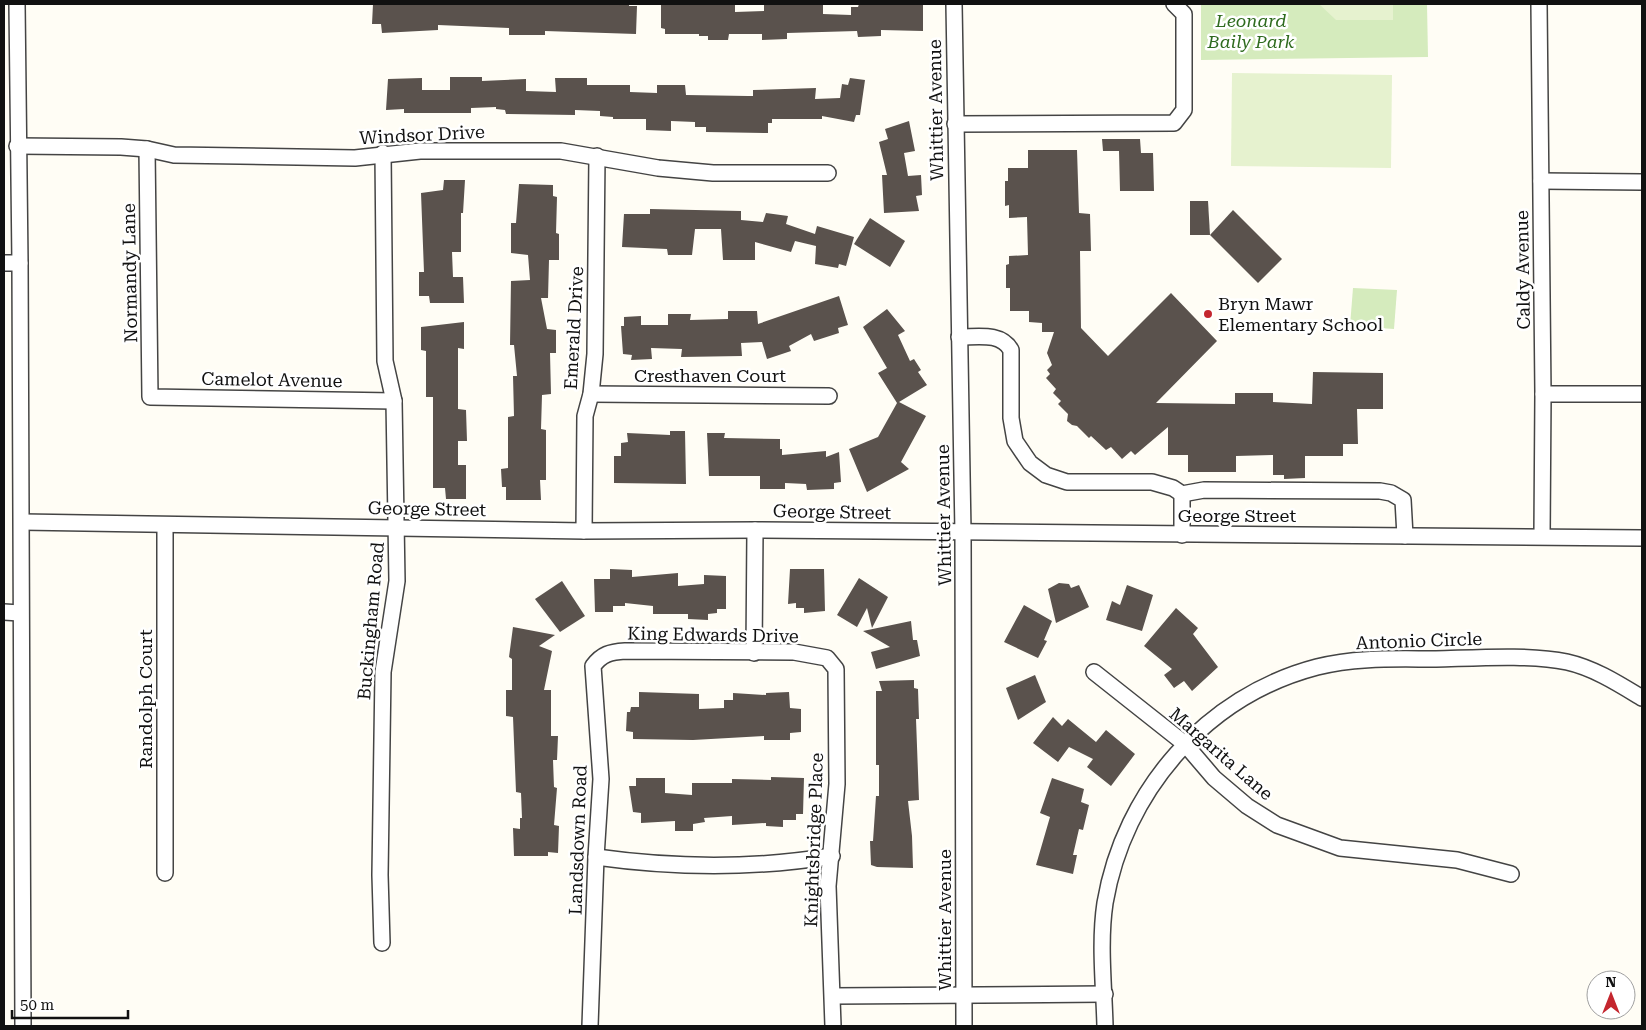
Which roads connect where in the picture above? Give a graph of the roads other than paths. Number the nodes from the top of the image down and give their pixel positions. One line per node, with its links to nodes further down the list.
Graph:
1 (17, 4): 5 (street)
2 (954, 4): 6 (street, Whittier Avenue)
3 (1174, 4): 6 (street)
4 (1539, 4): 12 (street, Caldy Avenue)
5 (10, 52): 7 (street)
6 (955, 124): 16 (street, Whittier Avenue)
7 (17, 146): 8 (street, Windsor Drive); 15 (street)
8 (147, 148): 9 (street, Windsor Drive); 21 (street, Normandy Lane)
9 (383, 154): 10 (street, Windsor Drive); 22 (street, Buckingham Road)
10 (597, 156): 11 (street, Windsor Drive); 17 (street, Emerald Drive)
11 (828, 173)
12 (1540, 181): 13 (street); 18 (street, Caldy Avenue)
13 (1642, 182)
14 (4, 263): 15 (street)
15 (20, 263): 24 (street)
16 (960, 337): 23 (street); 29 (street, Whittier Avenue)
17 (591, 394): 20 (street, Cresthaven Court); 28 (street, Emerald Drive)
18 (1543, 394): 19 (street); 32 (street, Caldy Avenue)
19 (1642, 394)
20 (829, 396)
21 (150, 397): 22 (street, Camelot Avenue)
22 (394, 401): 26 (street, Buckingham Road)
23 (1182, 494): 30 (street); 31 (street)
24 (22, 522): 25 (street, George Street); 35 (street)
25 (165, 526): 26 (street, George Street); 44 (street, Randolph Court)
26 (396, 526): 28 (street, George Street); 46 (street, Buckingham Road)
27 (755, 530): 28 (street, George Street); 29 (street, George Street); 36 (street)
28 (584, 531)
29 (963, 533): 30 (street, George Street); 48 (street, Whittier Avenue)
30 (1182, 534): 31 (street, George Street)
31 (1405, 536): 32 (street, George Street)
32 (1542, 536): 33 (street, George Street)
33 (1642, 538)
34 (4, 612): 35 (street)
35 (20, 613): 50 (street)
36 (754, 653): 37 (street, King Edwards Drive); 38 (street, King Edwards Drive)
37 (600, 657): 43 (street, Landsdown Road)
38 (827, 658): 42 (street, Knightsbridge Place)
39 (1094, 672): 41 (street, Margarita Lane)
40 (1642, 698): 41 (street, Antonio Circle)
41 (1185, 744): 45 (street, Margarita Lane); 47 (street, Antonio Circle)
42 (832, 856): 43 (street); 49 (street, Knightsbridge Place)
43 (596, 857): 51 (street, Landsdown Road)
44 (165, 873)
45 (1511, 874)
46 (382, 944)
47 (1104, 994): 48 (street); 54 (street, Antonio Circle)
48 (964, 995): 49 (street); 53 (street, Whittier Avenue)
49 (832, 996): 52 (street, Knightsbridge Place)
50 (23, 1026)
51 (590, 1026)
52 (833, 1026)
53 (964, 1026)
54 (1105, 1026)

